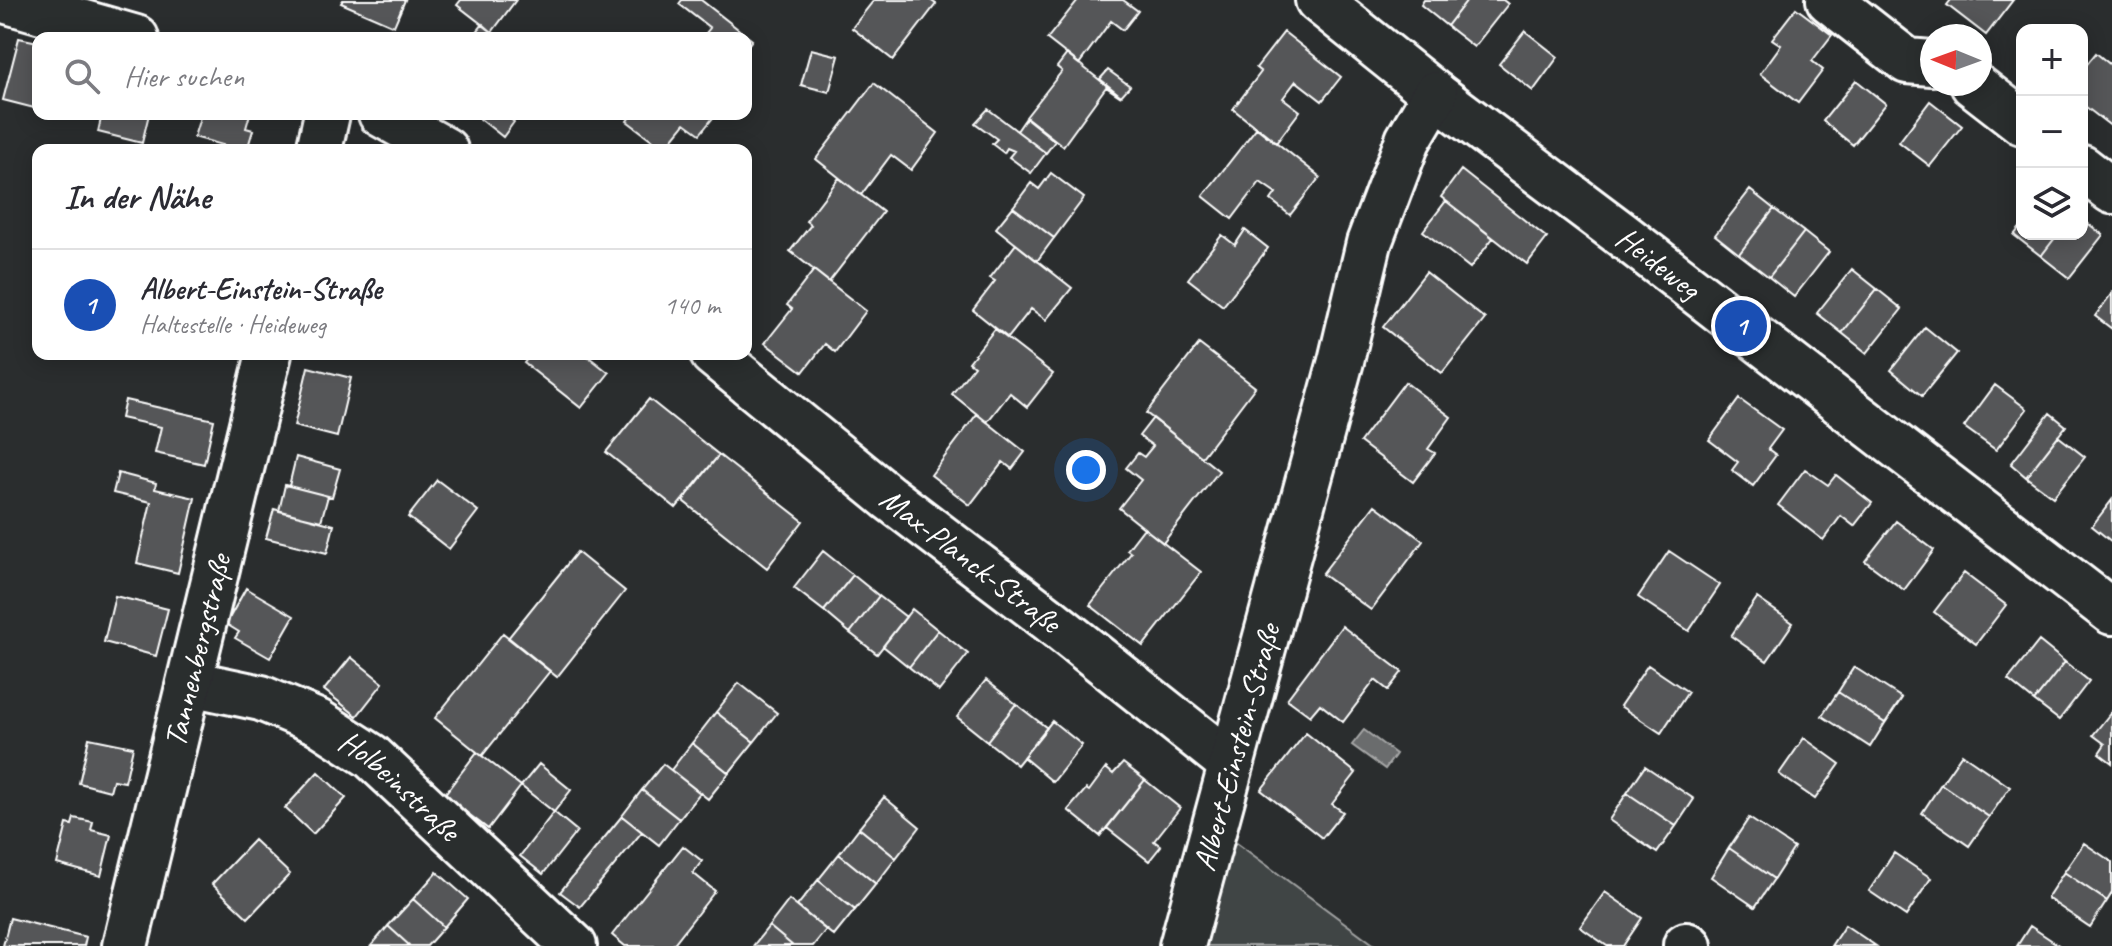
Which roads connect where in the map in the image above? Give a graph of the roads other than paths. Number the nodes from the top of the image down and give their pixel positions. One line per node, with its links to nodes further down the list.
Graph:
1 (4, 0): 4 (street)
2 (1318, 0): 6 (street, Heideweg)
3 (1829, 0): 5 (street)
4 (115, 32)
5 (1920, 62)
6 (1435, 94): 17 (street, Heideweg); 19 (street, Albert-Einstein-Straße)
7 (1988, 96): 8 (street)
8 (2016, 117)
9 (326, 120): 11 (street)
10 (392, 120): 12 (street)
11 (320, 144)
12 (434, 144)
13 (2088, 173): 14 (street)
14 (2112, 191)
15 (268, 360): 18 (street, Tannenbergstraße)
16 (720, 360): 19 (street, Max-Planck-Straße)
17 (2112, 612)
18 (190, 683): 20 (street, Tannenbergstraße); 21 (street, Holbeinstraße)
19 (1230, 763): 22 (street, Albert-Einstein-Straße)
20 (125, 946)
21 (574, 946)
22 (1182, 946)

